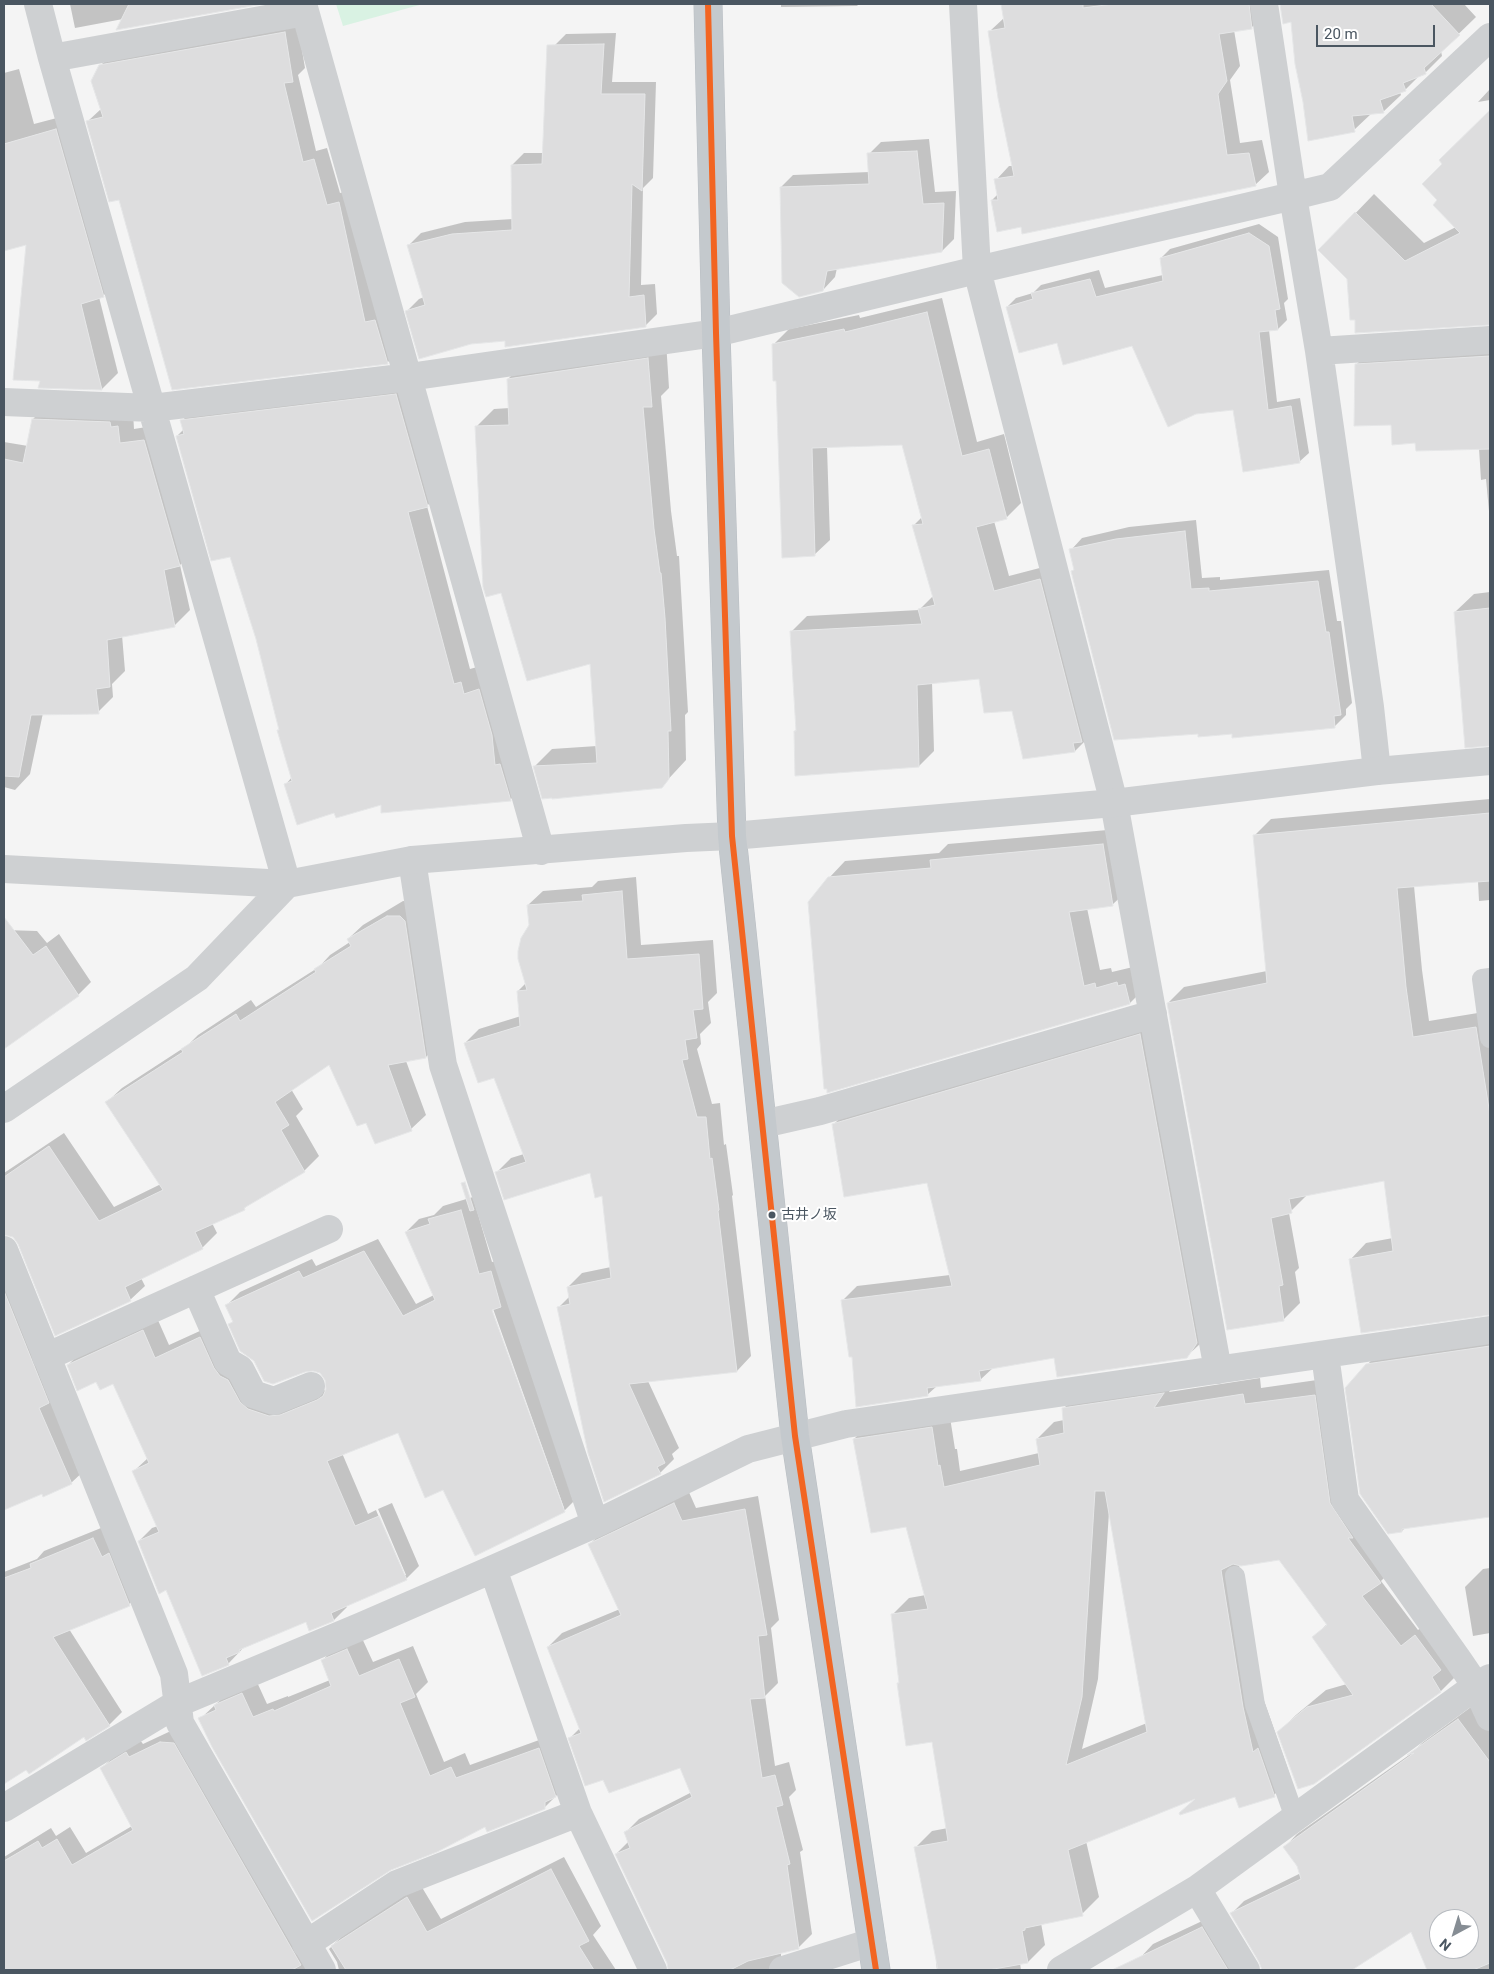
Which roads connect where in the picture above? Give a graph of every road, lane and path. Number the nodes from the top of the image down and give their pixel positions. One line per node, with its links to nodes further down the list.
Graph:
1 (38, 4): 7 (street)
2 (708, 4): 10 (highway)
3 (963, 4): 9 (street)
4 (1264, 4): 8 (street)
5 (304, 8): 7 (street); 13 (street)
6 (1490, 37): 8 (street)
7 (52, 58): 15 (street)
8 (1293, 196): 9 (street); 12 (street)
9 (977, 270): 10 (street); 18 (street)
10 (716, 333): 13 (street); 19 (highway)
11 (1490, 340): 12 (street)
12 (1319, 351): 17 (street)
13 (409, 376): 15 (street); 20 (street)
14 (4, 402): 15 (street)
15 (152, 408): 23 (street)
16 (1490, 761): 17 (street)
17 (1377, 772): 18 (street)
18 (1114, 803): 19 (street); 25 (street)
19 (732, 836): 20 (street); 28 (highway)
20 (541, 851): 21 (street)
21 (412, 860): 23 (street); 38 (street)
22 (4, 868): 23 (street)
23 (287, 884): 27 (street)
24 (1490, 978): 26 (lane)
25 (1153, 1014): 28 (street); 35 (street)
26 (1490, 1038)
27 (4, 1109)
28 (763, 1124): 37 (highway)
29 (329, 1229): 31 (street)
30 (4, 1250): 34 (street)
31 (196, 1289): 34 (street); 36 (street)
32 (1490, 1330): 33 (street)
33 (1325, 1355): 35 (street); 41 (street)
34 (46, 1357): 42 (street)
35 (1218, 1370): 37 (street)
36 (311, 1386)
37 (795, 1436): 38 (street); 48 (highway)
38 (595, 1524): 39 (street)
39 (493, 1569): 42 (street); 45 (street)
40 (1235, 1576): 46 (lane)
41 (1483, 1682): 43 (street); 46 (street)
42 (178, 1703): 44 (street); 49 (street)
43 (1490, 1717)
44 (4, 1808)
45 (578, 1813): 49 (street); 51 (street)
46 (1295, 1818): 47 (street)
47 (1197, 1889): 54 (street); 55 (street)
48 (872, 1942): 52 (street); 53 (highway)
49 (306, 1944): 50 (street)
50 (322, 1970)
51 (653, 1970)
52 (783, 1970)
53 (876, 1970)
54 (1061, 1970)
55 (1246, 1970)

